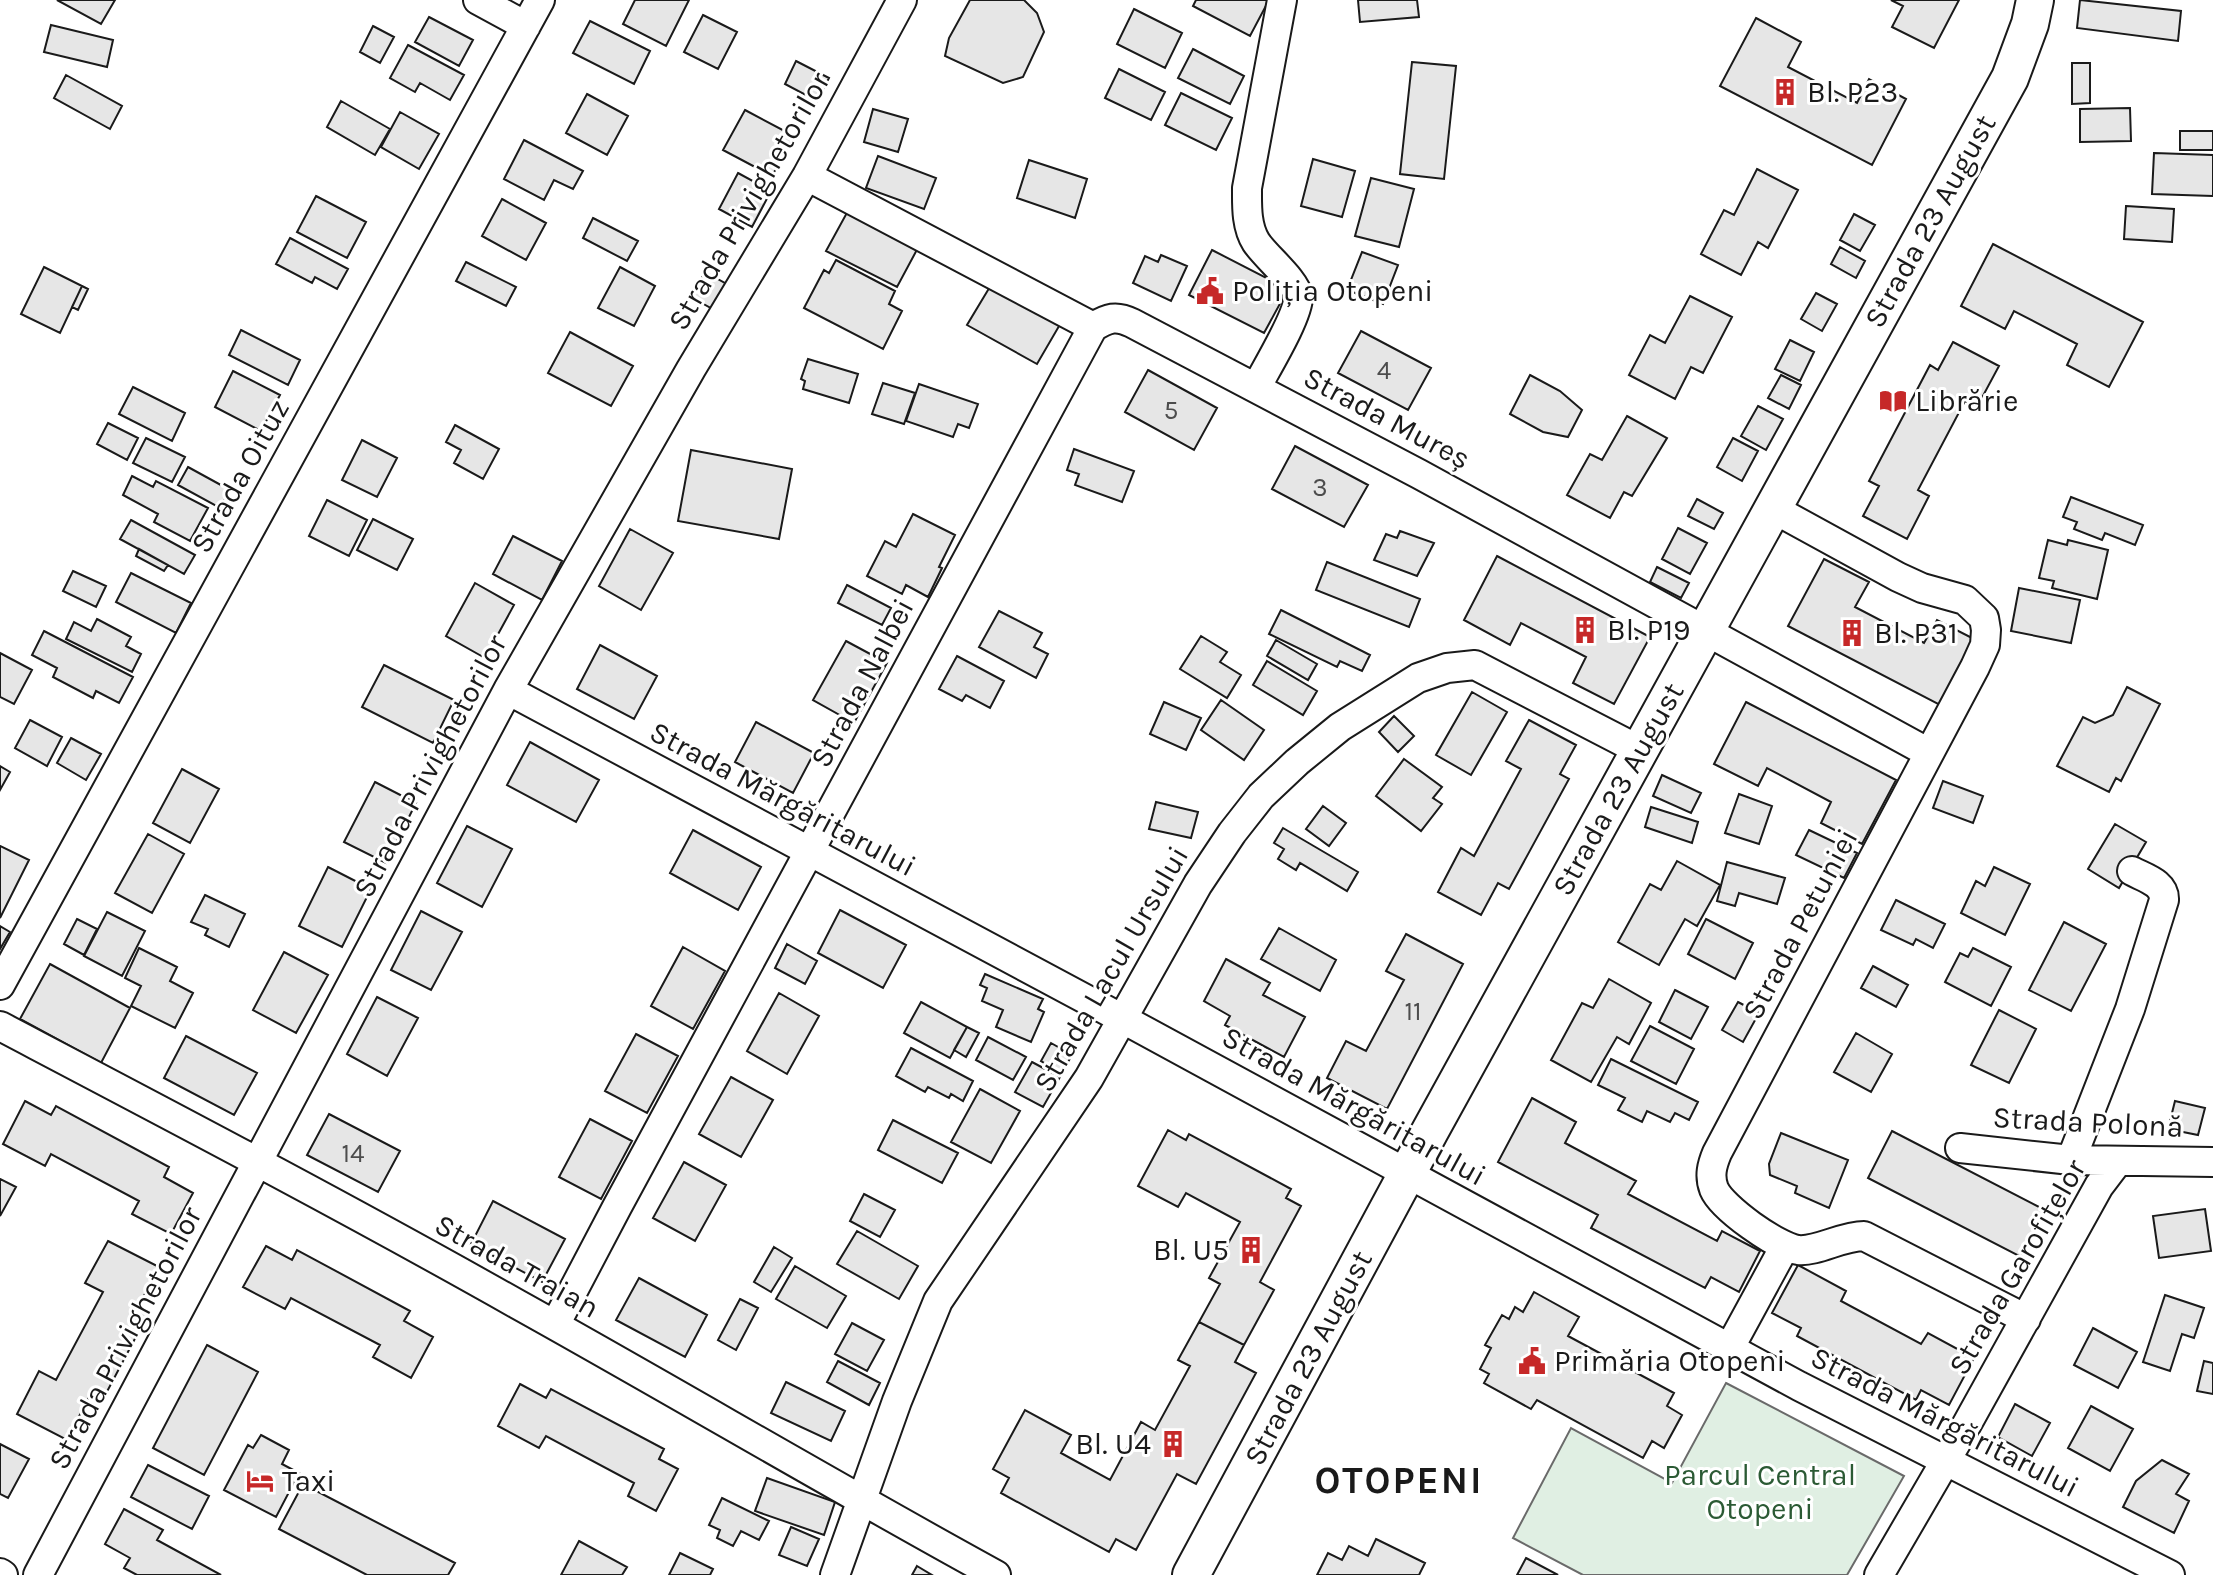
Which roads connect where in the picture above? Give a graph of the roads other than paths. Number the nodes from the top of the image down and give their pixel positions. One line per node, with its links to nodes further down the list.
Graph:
1 (478, 0): 6 (street)
2 (540, 0): 6 (street, Strada Oituz)
3 (902, 0): 7 (street, Strada Privighetorilor)
4 (1282, 0): 9 (street)
5 (2035, 0): 10 (main road, Strada 23 August)
6 (526, 26): 17 (street, Strada Oituz)
7 (807, 176): 8 (street); 12 (street, Strada Privighetorilor)
8 (1093, 327): 9 (street, Strada Mureș); 15 (street, Strada Nalbei)
9 (1257, 386): 11 (street, Strada Mureș)
10 (1772, 508): 11 (main road, Strada 23 August); 14 (street, Strada Petuniei)
11 (1705, 631): 13 (main road, Strada 23 August); 14 (street, Strada Mureș)
12 (508, 690): 15 (street, Strada Mărgăritarului); 24 (street, Strada Privighetorilor)
13 (1639, 750): 18 (street, Strada Lacul Ursului); 25 (main road, Strada 23 August)
14 (1929, 753): 26 (street, Strada Petuniei)
15 (809, 852): 18 (street, Strada Mărgăritarului); 28 (street, Strada Nalbei)
16 (2132, 871): 21 (street)
17 (0, 985)
18 (1121, 1018): 25 (street, Strada Mărgăritarului); 31 (street, Strada Lacul Ursului)
19 (0, 1026): 24 (street, Strada Traian)
20 (1960, 1148): 21 (street, Strada Polonă)
21 (2071, 1160): 22 (street, Strada Polonă)
22 (2118, 1161): 23 (street, Strada Polonă); 27 (street, Strada Garofițelor)
23 (2213, 1162)
24 (256, 1163): 28 (street, Strada Traian); 32 (street, Strada Privighetorilor)
25 (1407, 1175): 29 (street, Strada Mărgăritarului); 35 (main road, Strada 23 August)
26 (1785, 1246): 27 (street); 29 (street)
27 (2026, 1319): 30 (street, Strada Garofițelor)
28 (555, 1325): 31 (street, Strada Traian)
29 (1729, 1349): 30 (street, Strada Mărgăritarului)
30 (1945, 1461): 36 (street, Strada Garofițelor); 37 (street, Strada Mărgăritarului)
31 (861, 1501): 33 (street, Strada Lacul Ursului); 34 (street, Strada Traian)
32 (38, 1575)
33 (835, 1575)
34 (996, 1575)
35 (1191, 1575)
36 (1879, 1575)
37 (2170, 1575)

